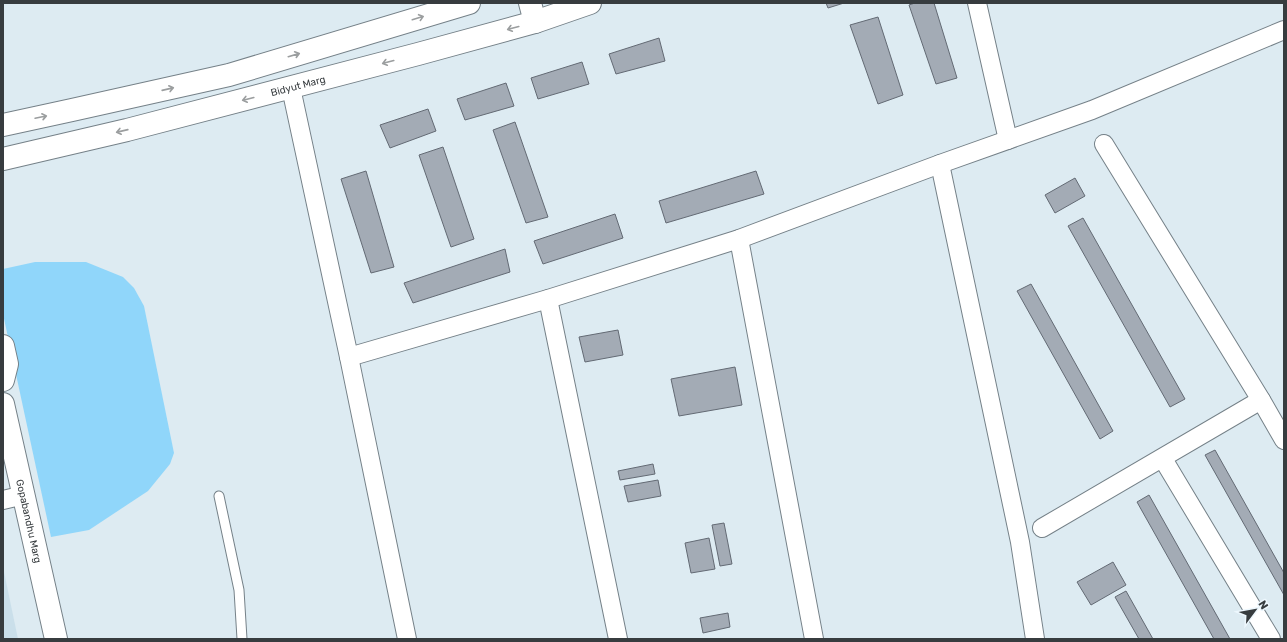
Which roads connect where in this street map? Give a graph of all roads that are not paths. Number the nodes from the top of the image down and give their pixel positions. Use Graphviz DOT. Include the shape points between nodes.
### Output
graph roads {
  1 [pos="469,3"];
  2 [pos="590,3"];
  3 [pos="977,3"];
  4 [pos="532,12"];
  5 [pos="1284,30"];
  6 [pos="291,88"];
  7 [pos="3,125"];
  8 [pos="1008,140"];
  9 [pos="1104,144"];
  10 [pos="3,159"];
  11 [pos="940,164"];
  12 [pos="739,239"];
  13 [pos="548,299"];
  14 [pos="3,346"];
  15 [pos="349,357"];
  16 [pos="3,380"];
  17 [pos="1261,400"];
  18 [pos="3,404"];
  19 [pos="1284,440"];
  20 [pos="1163,459"];
  21 [pos="24,495"];
  22 [pos="219,496"];
  23 [pos="3,500"];
  24 [pos="1042,528"];
  25 [pos="56,639"];
  26 [pos="242,639"];
  27 [pos="407,639"];
  28 [pos="618,639"];
  29 [pos="814,639"];
  30 [pos="1035,639"];
  31 [pos="1271,639"];
  7 -- 1 [label="main road, one-way" via="229,74"];
  2 -- 4 [label="main road, Bidyut Marg"];
  3 -- 8 [label="street"];
  4 -- 6 [label="main road, Bidyut Marg, one-way"];
  5 -- 8 [label="street" via="1092,110"];
  6 -- 10 [label="main road, Bidyut Marg, one-way"];
  6 -- 15 [label="street"];
  8 -- 11 [label="street"];
  9 -- 17 [label="street"];
  11 -- 12 [label="street"];
  11 -- 30 [label="street" via="1020,542"];
  12 -- 13 [label="street"];
  12 -- 29 [label="street"];
  13 -- 15 [label="street"];
  13 -- 28 [label="street"];
  14 -- 16 [label="main road" via="6,364"];
  15 -- 27 [label="street"];
  17 -- 19 [label="street"];
  17 -- 20 [label="street"];
  18 -- 21 [label="main road, Gopabandhu Marg"];
  20 -- 24 [label="street"];
  20 -- 31 [label="street"];
  21 -- 23 [label="street"];
  21 -- 25 [label="main road, Gopabandhu Marg"];
  22 -- 26 [label="lane" via="239,590"];
}
